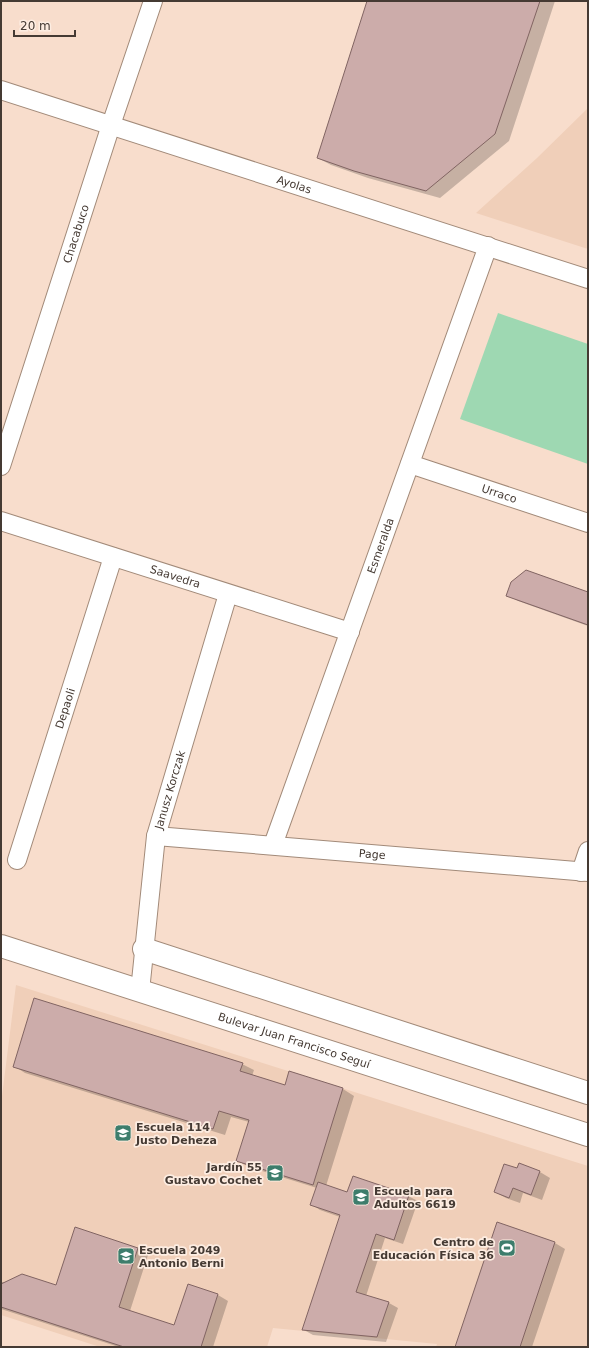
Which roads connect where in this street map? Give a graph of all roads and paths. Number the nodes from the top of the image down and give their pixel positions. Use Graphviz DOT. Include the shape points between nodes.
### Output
graph roads {
  1 [pos="153,1"];
  2 [pos="1,90"];
  3 [pos="111,125"];
  4 [pos="488,246"];
  5 [pos="588,279"];
  6 [pos="8,426"];
  7 [pos="410,464"];
  8 [pos="1,466"];
  9 [pos="1,521"];
  10 [pos="588,523"];
  11 [pos="112,557"];
  12 [pos="228,594"];
  13 [pos="350,632"];
  14 [pos="156,836"];
  15 [pos="273,845"];
  16 [pos="588,851"];
  17 [pos="17,860"];
  18 [pos="584,872"];
  19 [pos="1,946"];
  20 [pos="144,950"];
  21 [pos="140,991"];
  22 [pos="588,1093"];
  23 [pos="588,1135"];
  1 -- 3 [label="street, Chacabuco"];
  2 -- 3 [label="street, Ayolas"];
  3 -- 4 [label="street, Ayolas"];
  3 -- 6 [label="street, Chacabuco"];
  4 -- 5 [label="street, Ayolas"];
  4 -- 7 [label="street, Esmeralda"];
  6 -- 8 [label="street, Chacabuco"];
  7 -- 10 [label="street, Urraco"];
  7 -- 13 [label="street, Esmeralda"];
  9 -- 11 [label="street, Saavedra"];
  11 -- 12 [label="street, Saavedra"];
  11 -- 17 [label="street, Depaoli"];
  12 -- 13 [label="street, Saavedra"];
  12 -- 14 [label="street, Janusz Korczak"];
  13 -- 15 [label="street, Esmeralda"];
  14 -- 15 [label="street, Page"];
  14 -- 20 [label="street, Janusz Korczak"];
  15 -- 18 [label="street, Page"];
  16 -- 18 [label="street"];
  19 -- 21 [label="main road, Bulevar Juan Francisco Seguí"];
  20 -- 21 [label="street, Janusz Korczak"];
  20 -- 22 [label="main road"];
  21 -- 23 [label="main road, Bulevar Juan Francisco Seguí"];
}
